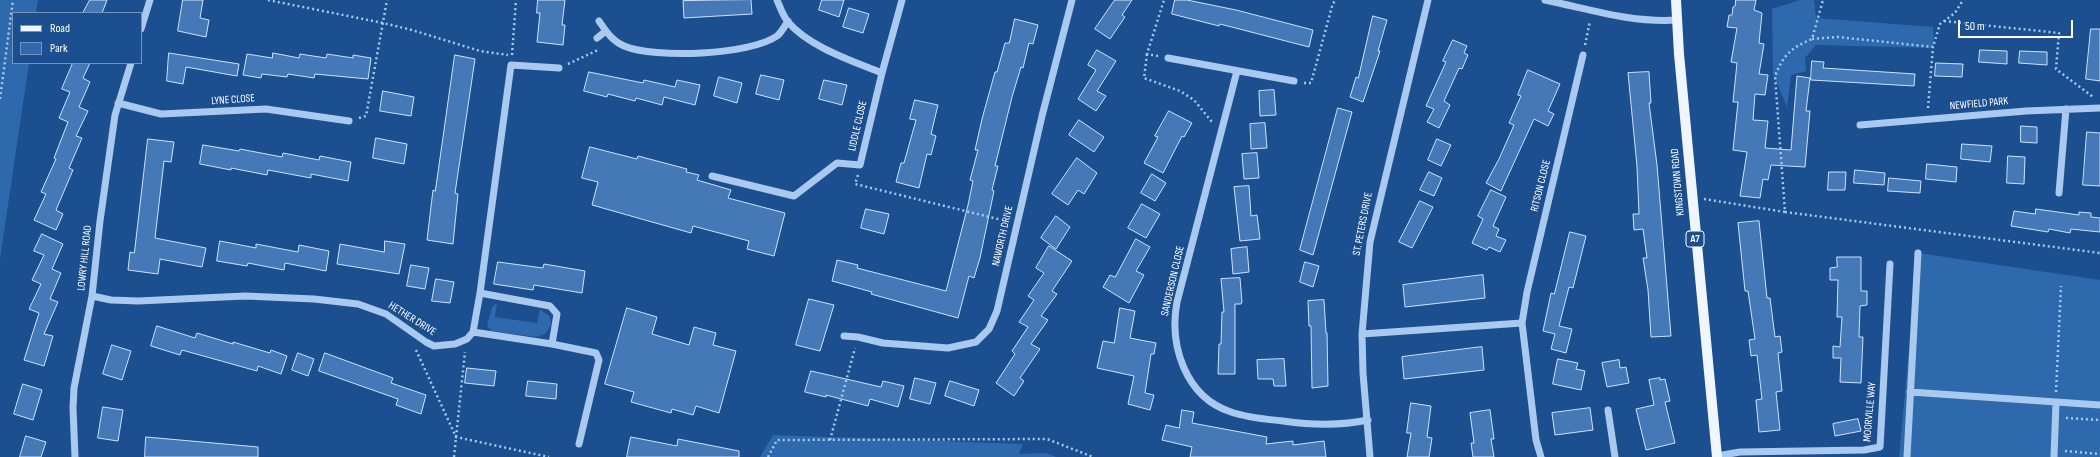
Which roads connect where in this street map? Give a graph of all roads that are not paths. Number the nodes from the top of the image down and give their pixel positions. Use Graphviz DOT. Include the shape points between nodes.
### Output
graph roads {
  1 [pos="150,0"];
  2 [pos="777,0"];
  3 [pos="902,0"];
  4 [pos="1072,0"];
  5 [pos="1428,0"];
  6 [pos="1545,0"];
  7 [pos="1676,0"];
  8 [pos="1553,1"];
  9 [pos="599,20"];
  10 [pos="1677,20"];
  11 [pos="788,21"];
  12 [pos="142,26"];
  13 [pos="606,31"];
  14 [pos="597,38"];
  15 [pos="1583,55"];
  16 [pos="1168,58"];
  17 [pos="130,64"];
  18 [pos="559,68"];
  19 [pos="1237,71"];
  20 [pos="882,73"];
  21 [pos="1294,81"];
  22 [pos="118,103"];
  23 [pos="2100,108"];
  24 [pos="2066,109"];
  25 [pos="349,121"];
  26 [pos="1860,125"];
  27 [pos="712,176"];
  28 [pos="2059,193"];
  29 [pos="1918,253"];
  30 [pos="1890,264"];
  31 [pos="480,293"];
  32 [pos="92,296"];
  33 [pos="1522,323"];
  34 [pos="473,332"];
  35 [pos="1362,334"];
  36 [pos="844,336"];
  37 [pos="552,344"];
  38 [pos="1910,392"];
  39 [pos="2056,402"];
  40 [pos="2100,405"];
  41 [pos="1608,410"];
  42 [pos="1368,420"];
  43 [pos="579,444"];
  44 [pos="2054,454"];
  45 [pos="1717,456"];
  46 [pos="75,457"];
  47 [pos="1370,457"];
  48 [pos="1540,457"];
  49 [pos="1615,457"];
  50 [pos="1907,457"];
  1 -- 12 [label="street"];
  2 -- 11 [label="street"];
  3 -- 20 [label="street, LIDDLE CLOSE"];
  4 -- 36 [label="street, NAWORTH DRIVE" via="996,310 989,329 976,342 948,348 883,343"];
  5 -- 35 [label="street, ST. PETERS DRIVE" via="1370,242"];
  6 -- 8 [label="street"];
  7 -- 10 [label="main road, KINGSTOWN ROAD / A7"];
  8 -- 10 [label="street" via="1592,12 1650,21"];
  9 -- 13 [label="street"];
  10 -- 45 [label="main road, KINGSTOWN ROAD / A7"];
  11 -- 13 [label="street" via="778,36 761,43 692,54 666,54 625,46 612,40"];
  11 -- 20 [label="street" via="801,33 827,49"];
  13 -- 14 [label="street"];
  15 -- 33 [label="street, RITSON CLOSE" via="1527,292"];
  16 -- 19 [label="street"];
  17 -- 22 [label="street, LOWRY HILL ROAD"];
  18 -- 31 [label="street" via="511,65"];
  19 -- 21 [label="street"];
  19 -- 42 [label="street, SANDERSON CLOSE" via="1174,318 1175,341 1184,368 1199,390 1215,404 1230,412 1253,418 1309,425"];
  20 -- 27 [label="street, LIDDLE CLOSE" via="860,165 837,163 794,196"];
  22 -- 25 [label="street, LYNE CLOSE" via="161,114 266,109"];
  22 -- 32 [label="street, LOWRY HILL ROAD" via="100,221"];
  23 -- 24 [label="street, NEWFIELD PARK"];
  24 -- 26 [label="street, NEWFIELD PARK"];
  24 -- 28 [label="street"];
  29 -- 38 [label="street"];
  30 -- 45 [label="street, MOORVILLE WAY" via="1880,447 1864,450 1740,452"];
  31 -- 34 [label="street"];
  31 -- 37 [label="street" via="519,303 550,306 557,314"];
  32 -- 34 [label="street, HETHER DRIVE" via="138,301 245,296 314,299 358,304 386,314 434,346 455,344 467,339"];
  32 -- 46 [label="street, LOWRY HILL ROAD" via="74,388"];
  33 -- 35 [label="street"];
  33 -- 48 [label="street, RITSON CLOSE"];
  34 -- 37 [label="street"];
  35 -- 42 [label="street, ST. PETERS DRIVE"];
  37 -- 43 [label="street" via="596,353 599,360"];
  38 -- 39 [label="street"];
  38 -- 50 [label="street"];
  39 -- 40 [label="street"];
  39 -- 44 [label="street"];
  41 -- 49 [label="street"];
  42 -- 47 [label="street, ST. PETERS DRIVE"];
}
